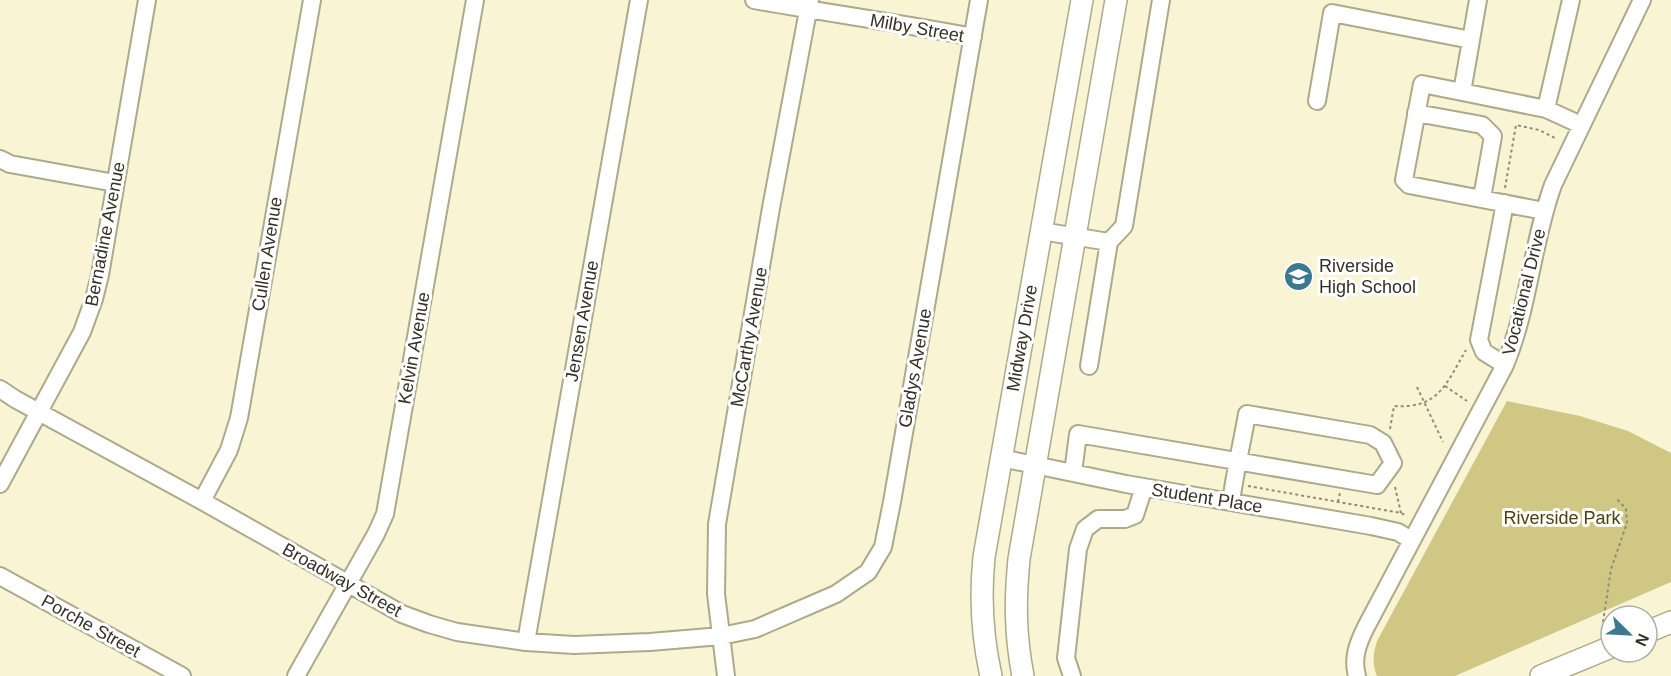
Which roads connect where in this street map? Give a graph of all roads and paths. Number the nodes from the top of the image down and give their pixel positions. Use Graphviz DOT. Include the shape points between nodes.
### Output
graph roads {
  1 [pos="147,0"];
  2 [pos="312,0"];
  3 [pos="476,0"];
  4 [pos="639,0"];
  5 [pos="754,0"];
  6 [pos="979,0"];
  7 [pos="1082,0"];
  8 [pos="1116,0"];
  9 [pos="1161,0"];
  10 [pos="1478,0"];
  11 [pos="1571,0"];
  12 [pos="1642,0"];
  13 [pos="809,5"];
  14 [pos="973,37"];
  15 [pos="1471,40"];
  16 [pos="1462,92"];
  17 [pos="1317,101"];
  18 [pos="1546,109"];
  19 [pos="1416,113"];
  20 [pos="1581,125"];
  21 [pos="1555,138"];
  22 [pos="0,159"];
  23 [pos="115,183"];
  24 [pos="1494,200"];
  25 [pos="1544,211"];
  26 [pos="1041,231"];
  27 [pos="1075,237"];
  28 [pos="1109,242"];
  29 [pos="1468,346"];
  30 [pos="1506,365"];
  31 [pos="1089,366"];
  32 [pos="1445,386"];
  33 [pos="1417,387"];
  34 [pos="0,389"];
  35 [pos="1467,401"];
  36 [pos="1425,404"];
  37 [pos="38,411"];
  38 [pos="1389,433"];
  39 [pos="1443,442"];
  40 [pos="1001,458"];
  41 [pos="1238,461"];
  42 [pos="1036,465"];
  43 [pos="1073,473"];
  44 [pos="1394,480"];
  45 [pos="0,484"];
  46 [pos="1233,484"];
  47 [pos="1144,487"];
  48 [pos="1348,492"];
  49 [pos="1616,498"];
  50 [pos="202,501"];
  51 [pos="1231,502"];
  52 [pos="1338,502"];
  53 [pos="1401,513"];
  54 [pos="1407,516"];
  55 [pos="1411,540"];
  56 [pos="0,576"];
  57 [pos="347,583"];
  58 [pos="1605,604"];
  59 [pos="721,636"];
  60 [pos="526,642"];
  61 [pos="1599,652"];
  62 [pos="182,676"];
  63 [pos="296,676"];
  64 [pos="726,676"];
  65 [pos="992,676"];
  66 [pos="1023,676"];
  67 [pos="1072,676"];
  68 [pos="1357,676"];
  69 [pos="1541,676"];
  1 -- 23 [label="street, Bernadine Avenue"];
  2 -- 50 [label="street, Cullen Avenue" via="239,418 229,450"];
  3 -- 57 [label="street, Kelvin Avenue" via="388,502 376,534"];
  4 -- 60 [label="street, Jensen Avenue"];
  5 -- 13 [label="street, Milby Street"];
  6 -- 14 [label="street, Gladys Avenue"];
  7 -- 26 [label="main road, Midway Drive"];
  8 -- 27 [label="main road, Midway Drive"];
  9 -- 28 [label="street" via="1124,226"];
  10 -- 15 [label="street"];
  11 -- 18 [label="street"];
  12 -- 20 [label="street, Vocational Drive"];
  13 -- 14 [label="street, Milby Street"];
  13 -- 59 [label="street, McCarthy Avenue" via="717,524 716,594"];
  14 -- 59 [label="street, Gladys Avenue" via="883,548 868,572 836,594 755,629"];
  15 -- 16 [label="street"];
  15 -- 17 [label="street" via="1332,13"];
  16 -- 18 [label="street"];
  16 -- 19 [label="street" via="1422,84"];
  18 -- 20 [label="street"];
  19 -- 24 [label="street" via="1482,125 1489,131 1493,136"];
  19 -- 24 [label="street" via="1404,180 1409,185"];
  20 -- 25 [label="street, Vocational Drive"];
  21 -- 24 [label="path" via="1516,125 1504,190 1497,189"];
  22 -- 23 [label="street"];
  23 -- 37 [label="street, Bernadine Avenue" via="100,274 89,314"];
  24 -- 25 [label="street"];
  24 -- 30 [label="street" via="1479,340 1484,352"];
  25 -- 30 [label="street, Vocational Drive" via="1518,330"];
  26 -- 27 [label="street"];
  26 -- 40 [label="main road, Midway Drive"];
  27 -- 28 [label="street"];
  27 -- 42 [label="main road, Midway Drive"];
  28 -- 31 [label="street"];
  29 -- 32 [label="path"];
  30 -- 55 [label="street, Vocational Drive"];
  32 -- 35 [label="path"];
  32 -- 36 [label="path"];
  33 -- 36 [label="path"];
  34 -- 37 [label="street, Broadway Street"];
  36 -- 38 [label="path" via="1394,406"];
  36 -- 39 [label="path"];
  37 -- 45 [label="street, Bernadine Avenue"];
  37 -- 50 [label="street, Broadway Street"];
  40 -- 42 [label="street, Student Place"];
  40 -- 65 [label="main road, Midway Drive" via="982,580 981,615"];
  41 -- 41 [label="street" via="1377,485 1393,463 1383,443 1370,435 1247,414"];
  41 -- 43 [label="street" via="1078,434"];
  41 -- 46 [label="street"];
  42 -- 43 [label="street, Student Place"];
  42 -- 66 [label="main road, Midway Drive" via="1015,603"];
  43 -- 47 [label="street, Student Place"];
  44 -- 53 [label="path"];
  46 -- 51 [label="street"];
  46 -- 52 [label="path"];
  47 -- 51 [label="street, Student Place"];
  47 -- 67 [label="street" via="1135,515 1098,519 1085,529 1078,549 1066,658"];
  48 -- 52 [label="path" via="1340,489"];
  49 -- 58 [label="path" via="1626,509 1627,523 1611,568"];
  50 -- 57 [label="street, Broadway Street"];
  51 -- 55 [label="street, Student Place" via="1371,526 1398,532"];
  52 -- 53 [label="path"];
  53 -- 54 [label="path"];
  55 -- 68 [label="street, Vocational Drive" via="1358,643"];
  56 -- 62 [label="street, Porche Street"];
  57 -- 60 [label="street, Broadway Street" via="402,614 429,624"];
  57 -- 63 [label="street, Kelvin Avenue"];
  59 -- 60 [label="street, Broadway Street" via="574,645"];
  59 -- 64 [label="street, McCarthy Avenue"];
  61 -- 69 [label="main road"];
}
